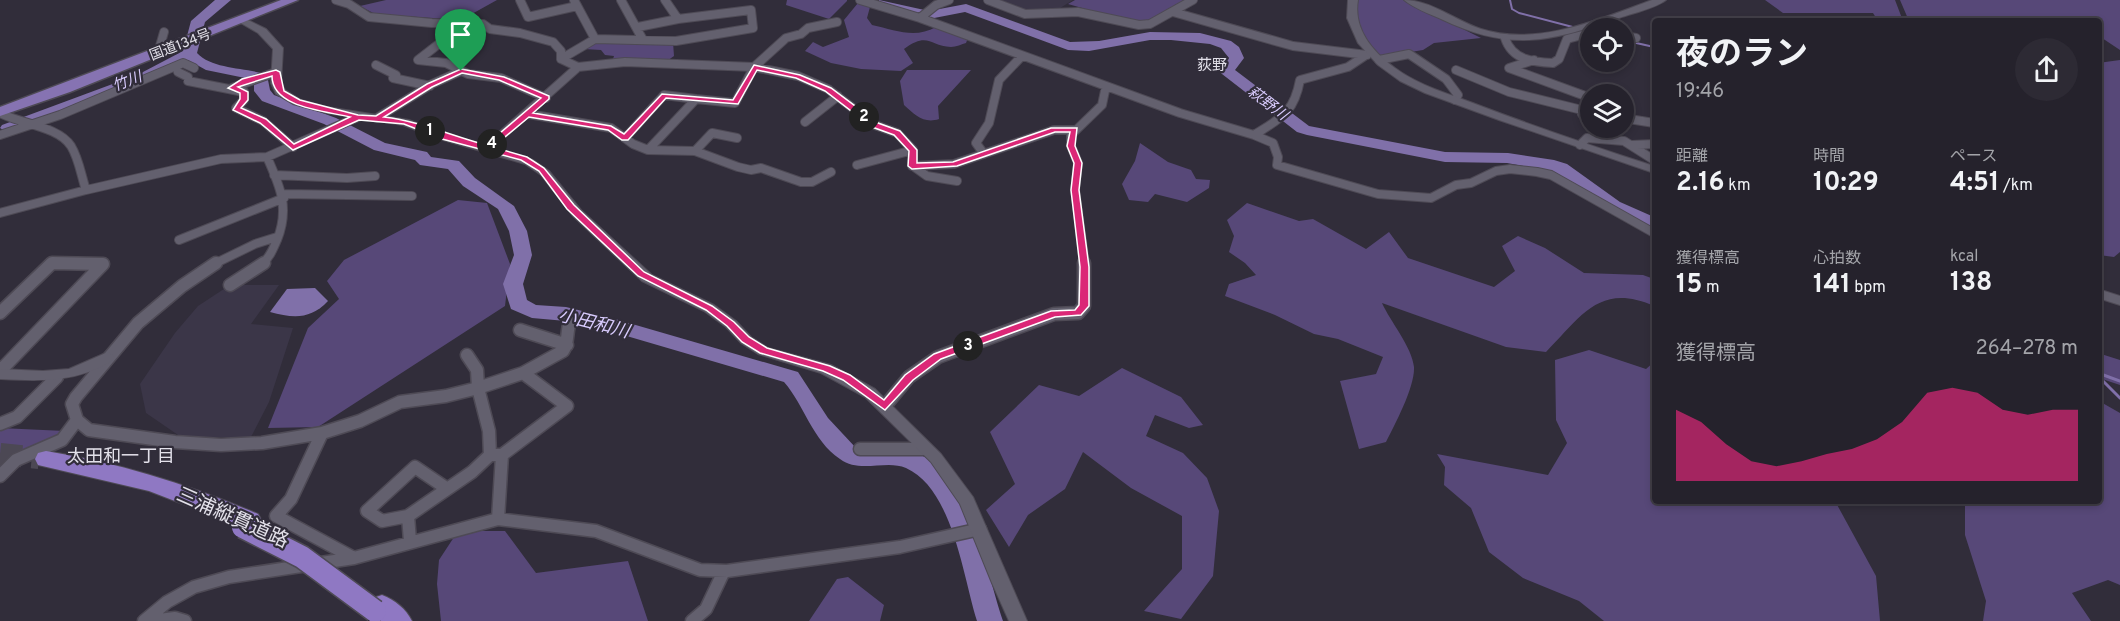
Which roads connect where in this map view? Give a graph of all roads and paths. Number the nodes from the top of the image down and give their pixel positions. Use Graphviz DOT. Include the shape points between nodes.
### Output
graph roads {
  1 [pos="292,0"];
  2 [pos="520,0"];
  3 [pos="621,0"];
  4 [pos="665,0"];
  5 [pos="751,0"];
  6 [pos="860,0"];
  7 [pos="949,0"];
  8 [pos="988,0"];
  9 [pos="1193,0"];
  10 [pos="1353,0"];
  11 [pos="1409,0"];
  12 [pos="1661,0"];
  13 [pos="342,1"];
  14 [pos="576,3"];
  15 [pos="751,10"];
  16 [pos="1173,12"];
  17 [pos="920,18"];
  18 [pos="678,19"];
  19 [pos="242,20"];
  20 [pos="837,22"];
  21 [pos="638,27"];
  22 [pos="164,32"];
  23 [pos="1580,36"];
  24 [pos="786,38"];
  25 [pos="1505,38"];
  26 [pos="594,39"];
  27 [pos="643,40"];
  28 [pos="771,40"];
  29 [pos="440,43"];
  30 [pos="158,53"];
  31 [pos="1021,57"];
  32 [pos="1372,57"];
  33 [pos="561,59"];
  34 [pos="1534,60"];
  35 [pos="376,65"];
  36 [pos="578,67"];
  37 [pos="754,67"];
  38 [pos="194,68"];
  39 [pos="1456,70"];
  40 [pos="461,71"];
  41 [pos="178,72"];
  42 [pos="276,72"];
  43 [pos="430,86"];
  44 [pos="1106,86"];
  45 [pos="232,88"];
  46 [pos="1580,94"];
  47 [pos="838,96"];
  48 [pos="546,98"];
  49 [pos="696,99"];
  50 [pos="1455,100"];
  51 [pos="1580,110"];
  52 [pos="0,112"];
  53 [pos="528,114"];
  54 [pos="358,117"];
  55 [pos="377,118"];
  56 [pos="1634,120"];
  57 [pos="805,122"];
  58 [pos="1652,123"];
  59 [pos="28,126"];
  60 [pos="1074,130"];
  61 [pos="0,135"];
  62 [pos="1254,135"];
  63 [pos="625,138"];
  64 [pos="737,138"];
  65 [pos="1604,140"];
  66 [pos="1652,144"];
  67 [pos="1580,145"];
  68 [pos="1632,145"];
  69 [pos="293,147"];
  70 [pos="488,148"];
  71 [pos="648,150"];
  72 [pos="913,150"];
  73 [pos="695,152"];
  74 [pos="984,154"];
  75 [pos="267,157"];
  76 [pos="1652,159"];
  77 [pos="857,165"];
  78 [pos="912,166"];
  79 [pos="1652,169"];
  80 [pos="831,172"];
  81 [pos="274,175"];
  82 [pos="375,176"];
  83 [pos="957,181"];
  84 [pos="86,190"];
  85 [pos="284,196"];
  86 [pos="412,196"];
  87 [pos="0,213"];
  88 [pos="1652,232"];
  89 [pos="277,237"];
  90 [pos="179,240"];
  91 [pos="230,285"];
  92 [pos="2102,294"];
  93 [pos="2120,301"];
  94 [pos="0,313"];
  95 [pos="570,322"];
  96 [pos="520,330"];
  97 [pos="567,345"];
  98 [pos="467,355"];
  99 [pos="108,357"];
  100 [pos="0,373"];
  101 [pos="523,373"];
  102 [pos="57,377"];
  103 [pos="478,388"];
  104 [pos="885,406"];
  105 [pos="77,420"];
  106 [pos="0,424"];
  107 [pos="322,433"];
  108 [pos="860,449"];
  109 [pos="926,449"];
  110 [pos="496,455"];
  111 [pos="43,462"];
  112 [pos="0,476"];
  113 [pos="446,489"];
  114 [pos="408,516"];
  115 [pos="498,519"];
  116 [pos="980,529"];
  117 [pos="410,541"];
  118 [pos="354,558"];
  119 [pos="724,571"];
  120 [pos="386,615"];
  121 [pos="144,621"];
  122 [pos="151,621"];
  123 [pos="185,621"];
  124 [pos="692,621"];
  125 [pos="1018,621"];
  1 -- 19 [label="highway, 国道134号"];
  2 -- 14 [label="street" via="528,17"];
  3 -- 21 [label="street"];
  4 -- 18 [label="street"];
  5 -- 15 [label="street"];
  6 -- 17 [label="street"];
  7 -- 17 [label="street"];
  8 -- 16 [label="street" via="1025,14 1078,12 1139,25"];
  9 -- 16 [label="street"];
  10 -- 32 [label="street" via="1355,28"];
  11 -- 25 [label="street" via="1470,29"];
  12 -- 25 [label="street" via="1580,26 1527,38"];
  13 -- 33 [label="street" via="369,17 471,22 520,33 553,42 561,51"];
  14 -- 26 [label="street"];
  15 -- 18 [label="street"];
  15 -- 27 [label="street" via="753,28 676,41"];
  16 -- 32 [label="street" via="1276,42"];
  17 -- 31 [label="street"];
  18 -- 21 [label="street"];
  19 -- 30 [label="highway, 国道134号"];
  19 -- 42 [label="street" via="274,42 278,54"];
  20 -- 24 [label="street"];
  21 -- 27 [label="street"];
  22 -- 30 [label="street"];
  23 -- 34 [label="street" via="1567,39 1554,63"];
  24 -- 28 [label="street"];
  24 -- 37 [label="street"];
  25 -- 34 [label="street" via="1514,55"];
  26 -- 27 [label="street"];
  26 -- 33 [label="street"];
  29 -- 40 [label="street" via="418,60 446,63"];
  30 -- 52 [label="highway, 国道134号"];
  31 -- 44 [label="street"];
  31 -- 74 [label="street" via="1005,68 996,83 990,122 976,143"];
  32 -- 50 [label="street" via="1414,83"];
  32 -- 50 [label="street" via="1409,54 1446,79 1458,95"];
  32 -- 62 [label="street" via="1300,80 1296,101 1280,119"];
  33 -- 36 [label="street"];
  34 -- 46 [label="street" via="1509,68"];
  35 -- 43 [label="street" via="410,85 419,82"];
  36 -- 37 [label="street" via="626,62"];
  36 -- 48 [label="street"];
  37 -- 47 [label="street" via="798,76"];
  37 -- 49 [label="street" via="735,103"];
  38 -- 59 [label="street" via="183,63"];
  39 -- 51 [label="street" via="1509,92"];
  40 -- 43 [label="street"];
  40 -- 48 [label="street" via="501,78"];
  41 -- 45 [label="street" via="188,81"];
  42 -- 45 [label="street"];
  42 -- 54 [label="street" via="280,92 297,102"];
  43 -- 55 [label="street"];
  44 -- 60 [label="street" via="1102,105"];
  44 -- 62 [label="street"];
  45 -- 69 [label="street" via="244,92 244,100 236,108 263,121"];
  47 -- 57 [label="street"];
  47 -- 72 [label="street" via="875,125 897,133"];
  48 -- 53 [label="street"];
  49 -- 63 [label="street" via="664,95"];
  49 -- 71 [label="street"];
  50 -- 67 [label="street"];
  52 -- 59 [label="street"];
  53 -- 63 [label="street" via="611,128"];
  53 -- 70 [label="street"];
  54 -- 55 [label="street"];
  54 -- 69 [label="street"];
  55 -- 70 [label="street" via="405,122"];
  56 -- 58 [label="street"];
  59 -- 61 [label="street"];
  59 -- 84 [label="street" via="59,134 69,142"];
  60 -- 74 [label="street" via="1054,130"];
  60 -- 104 [label="street" via="1071,146 1078,163 1075,190 1085,267 1084,306 1078,313 1054,314 938,357 909,377"];
  62 -- 88 [label="street" via="1273,143 1277,165 1378,194 1431,198 1456,185 1510,169 1551,175"];
  63 -- 71 [label="street"];
  64 -- 73 [label="street" via="712,133"];
  65 -- 67 [label="street" via="1587,138"];
  65 -- 68 [label="street"];
  66 -- 68 [label="street"];
  67 -- 79 [label="street"];
  68 -- 76 [label="street"];
  69 -- 75 [label="street"];
  70 -- 104 [label="street" via="542,169 577,213 647,278 709,308 763,351 846,378"];
  71 -- 73 [label="street"];
  72 -- 77 [label="street"];
  72 -- 78 [label="street"];
  73 -- 80 [label="street" via="801,182 812,182"];
  74 -- 78 [label="street" via="954,164"];
  75 -- 81 [label="street"];
  75 -- 84 [label="street" via="233,157"];
  78 -- 83 [label="street" via="927,176"];
  81 -- 82 [label="street"];
  81 -- 85 [label="street"];
  84 -- 87 [label="street"];
  85 -- 86 [label="street"];
  85 -- 89 [label="street" via="287,211"];
  85 -- 90 [label="street"];
  89 -- 91 [label="street" via="272,254 261,266"];
  89 -- 99 [label="street" via="237,250 177,289 130,329"];
  92 -- 93 [label="street"];
  94 -- 100 [label="street" via="52,263 103,264"];
  95 -- 97 [label="street"];
  96 -- 97 [label="street"];
  97 -- 101 [label="street"];
  98 -- 103 [label="street" via="480,374"];
  99 -- 102 [label="street" via="92,368"];
  99 -- 105 [label="street" via="80,387 72,405"];
  100 -- 102 [label="street"];
  101 -- 103 [label="street"];
  101 -- 110 [label="street" via="567,406"];
  102 -- 106 [label="street" via="17,417"];
  103 -- 107 [label="street" via="400,402 360,422"];
  103 -- 110 [label="street"];
  104 -- 109 [label="street"];
  105 -- 107 [label="street" via="89,430 221,445"];
  105 -- 112 [label="street" via="62,440 16,460"];
  107 -- 118 [label="street" via="291,499 276,516"];
  108 -- 109 [label="street"];
  109 -- 116 [label="street" via="948,472"];
  110 -- 113 [label="street"];
  110 -- 115 [label="street"];
  111 -- 120 [label="highway, 三浦縦貫道路, bridge" via="119,480 246,524"];
  113 -- 114 [label="street"];
  113 -- 114 [label="street" via="415,467 367,511 382,521"];
  114 -- 117 [label="street"];
  115 -- 117 [label="street"];
  115 -- 119 [label="street" via="596,531 700,570"];
  116 -- 119 [label="street" via="900,547"];
  116 -- 125 [label="street"];
  117 -- 118 [label="street"];
  118 -- 121 [label="street" via="229,577 194,587"];
  119 -- 124 [label="street" via="706,609"];
  122 -- 123 [label="street"];
}
